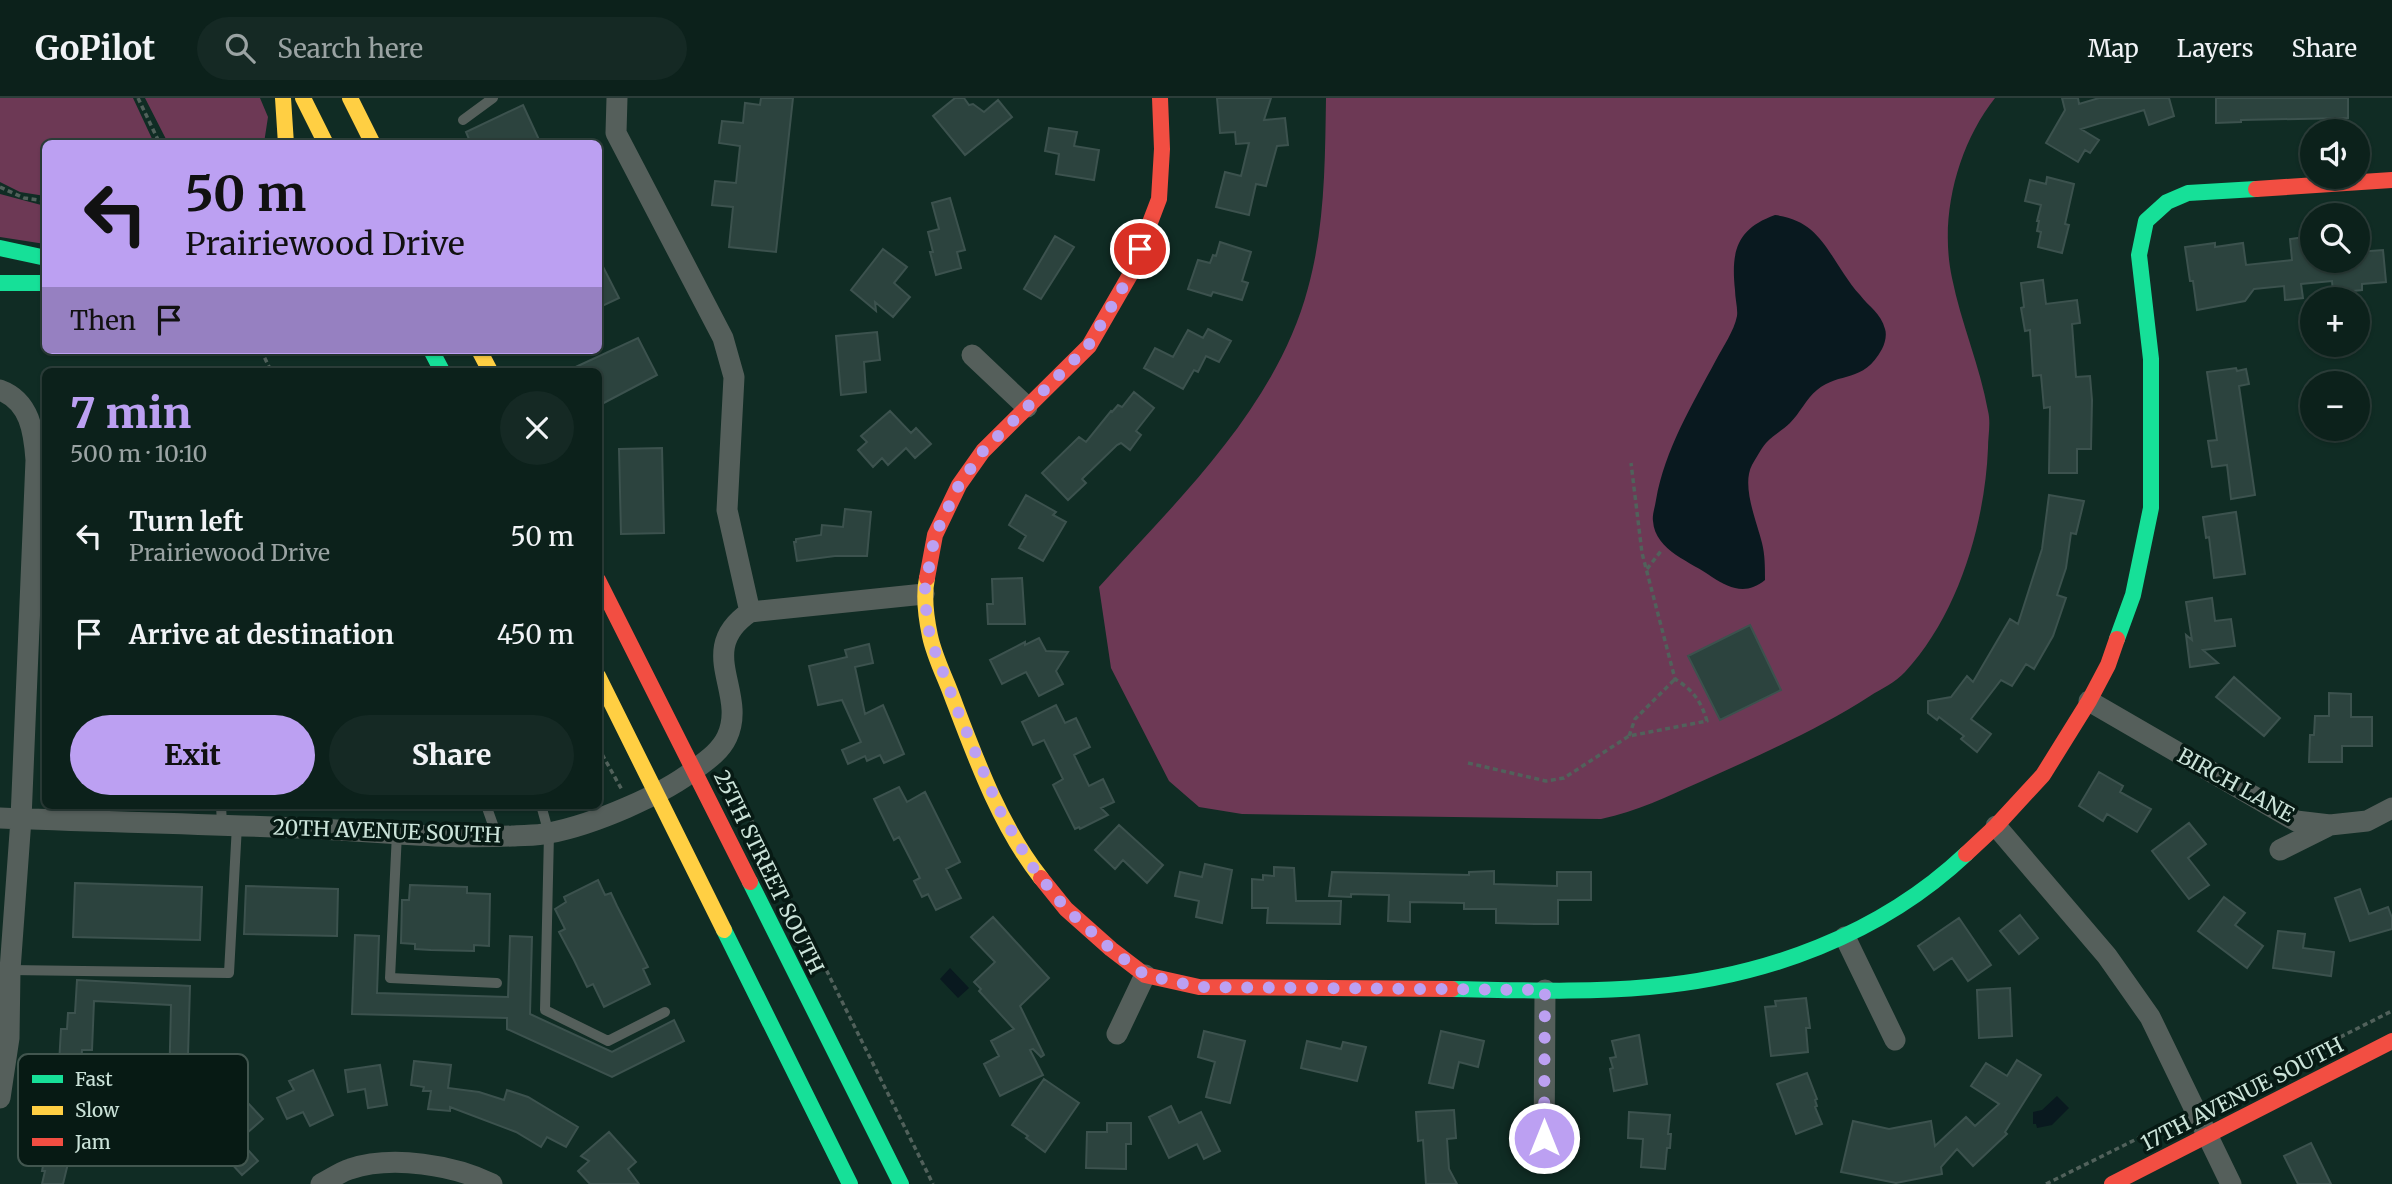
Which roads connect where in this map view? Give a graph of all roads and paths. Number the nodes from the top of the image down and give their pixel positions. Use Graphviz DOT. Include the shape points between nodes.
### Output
graph roads {
  1 [pos="138,98"];
  2 [pos="283,98"];
  3 [pos="303,98"];
  4 [pos="351,98"];
  5 [pos="493,98"];
  6 [pos="617,98"];
  7 [pos="1160,98"];
  8 [pos="463,120"];
  9 [pos="158,140"];
  10 [pos="286,140"];
  11 [pos="324,140"];
  12 [pos="371,140"];
  13 [pos="2392,180"];
  14 [pos="0,187"];
  15 [pos="42,200"];
  16 [pos="0,248"];
  17 [pos="42,257"];
  18 [pos="0,283"];
  19 [pos="42,283"];
  20 [pos="972,355"];
  21 [pos="0,390"];
  22 [pos="1027,407"];
  23 [pos="1630,463"];
  24 [pos="1661,551"];
  25 [pos="1646,569"];
  26 [pos="602,588"];
  27 [pos="924,594"];
  28 [pos="750,612"];
  29 [pos="1675,679"];
  30 [pos="603,698"];
  31 [pos="2089,701"];
  32 [pos="1629,736"];
  33 [pos="1468,764"];
  34 [pos="695,770"];
  35 [pos="657,793"];
  36 [pos="743,803"];
  37 [pos="2392,808"];
  38 [pos="487,809"];
  39 [pos="542,809"];
  40 [pos="10,818"];
  41 [pos="227,818"];
  42 [pos="2330,825"];
  43 [pos="1996,826"];
  44 [pos="397,833"];
  45 [pos="549,834"];
  46 [pos="497,836"];
  47 [pos="2280,850"];
  48 [pos="1845,937"];
  49 [pos="10,970"];
  50 [pos="1145,975"];
  51 [pos="497,984"];
  52 [pos="1545,990"];
  53 [pos="2392,1011"];
  54 [pos="666,1012"];
  55 [pos="1116,1034"];
  56 [pos="1895,1040"];
  57 [pos="2392,1041"];
  58 [pos="0,1098"];
  59 [pos="2196,1109"];
  60 [pos="2208,1135"];
  61 [pos="1544,1162"];
  62 [pos="321,1184"];
  63 [pos="492,1184"];
  64 [pos="850,1184"];
  65 [pos="901,1184"];
  66 [pos="933,1184"];
  67 [pos="2046,1184"];
  68 [pos="2112,1184"];
  69 [pos="2231,1184"];
  1 -- 9 [label="path"];
  2 -- 10 [label="main road"];
  3 -- 11 [label="main road"];
  4 -- 12 [label="main road"];
  5 -- 8 [label="lane"];
  6 -- 28 [label="street" via="616,133 723,338 734,377 727,510"];
  7 -- 22 [label="main road" via="1159,199 1130,275 1088,346"];
  13 -- 31 [label="main road" via="2188,193 2167,202 2146,221 2139,256 2151,359 2151,508 2133,596 2108,665"];
  14 -- 15 [label="path"];
  16 -- 17 [label="main road"];
  18 -- 19 [label="main road"];
  20 -- 22 [label="street"];
  21 -- 40 [label="street" via="19,400 34,436 36,460"];
  22 -- 27 [label="main road" via="983,451 959,485 935,535"];
  23 -- 25 [label="path"];
  24 -- 25 [label="path"];
  25 -- 29 [label="path"];
  26 -- 34 [label="main road, 25TH STREET SOUTH"];
  27 -- 28 [label="street"];
  27 -- 50 [label="main road" via="930,638 957,709 1000,811 1031,865 1066,909"];
  28 -- 34 [label="street, 20TH AVENUE SOUTH" via="735,622 723,642 731,713 728,736"];
  29 -- 32 [label="path" via="1635,719"];
  29 -- 32 [label="path" via="1702,703 1707,721"];
  30 -- 35 [label="main road"];
  31 -- 42 [label="street, BIRCH LANE" via="2296,821"];
  31 -- 43 [label="main road" via="2043,775"];
  32 -- 33 [label="path" via="1564,778 1546,781"];
  34 -- 35 [label="street, 20TH AVENUE SOUTH"];
  34 -- 65 [label="main road, 25TH STREET SOUTH"];
  35 -- 45 [label="street, 20TH AVENUE SOUTH"];
  35 -- 64 [label="main road"];
  36 -- 66 [label="path"];
  37 -- 42 [label="street, BIRCH LANE" via="2367,821"];
  38 -- 46 [label="lane"];
  39 -- 45 [label="lane"];
  40 -- 41 [label="street, 20TH AVENUE SOUTH"];
  40 -- 49 [label="street"];
  41 -- 44 [label="street, 20TH AVENUE SOUTH"];
  41 -- 49 [label="lane" via="229,973"];
  42 -- 47 [label="street"];
  43 -- 48 [label="main road" via="1942,877"];
  43 -- 59 [label="street" via="2108,956 2150,1017"];
  44 -- 46 [label="street, 20TH AVENUE SOUTH"];
  44 -- 51 [label="lane" via="390,978"];
  45 -- 46 [label="street, 20TH AVENUE SOUTH"];
  45 -- 54 [label="lane" via="545,1010 608,1041"];
  48 -- 52 [label="main road" via="1752,971 1649,987"];
  48 -- 56 [label="street"];
  49 -- 58 [label="street" via="9,1038"];
  50 -- 52 [label="main road" via="1199,987"];
  50 -- 55 [label="street"];
  52 -- 61 [label="street"];
  53 -- 59 [label="path"];
  57 -- 60 [label="main road, 17TH AVENUE SOUTH"];
  59 -- 60 [label="street"];
  59 -- 67 [label="path"];
  60 -- 68 [label="main road, 17TH AVENUE SOUTH"];
  60 -- 69 [label="street"];
  62 -- 63 [label="street" via="350,1169 378,1163 423,1164 474,1175"];
}
